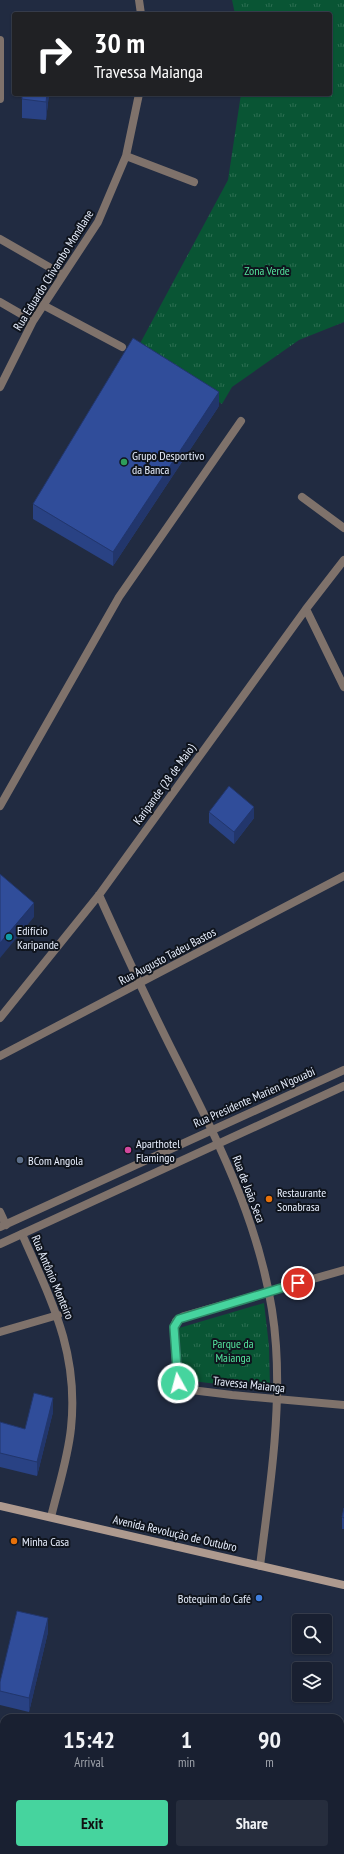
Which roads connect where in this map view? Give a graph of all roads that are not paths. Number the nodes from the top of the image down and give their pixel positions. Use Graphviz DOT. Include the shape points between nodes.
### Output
graph roads {
  1 [pos="139,0"];
  2 [pos="141,12"];
  3 [pos="0,40"];
  4 [pos="139,96"];
  5 [pos="0,99"];
  6 [pos="126,156"];
  7 [pos="194,182"];
  8 [pos="0,239"];
  9 [pos="63,275"];
  10 [pos="0,302"];
  11 [pos="43,305"];
  12 [pos="33,321"];
  13 [pos="122,347"];
  14 [pos="0,387"];
  15 [pos="241,421"];
  16 [pos="302,497"];
  17 [pos="344,528"];
  18 [pos="344,560"];
  19 [pos="306,609"];
  20 [pos="344,688"];
  21 [pos="0,806"];
  22 [pos="344,876"];
  23 [pos="99,895"];
  24 [pos="139,984"];
  25 [pos="0,1018"];
  26 [pos="0,1048"];
  27 [pos="10,1050"];
  28 [pos="0,1056"];
  29 [pos="344,1070"];
  30 [pos="344,1086"];
  31 [pos="212,1130"];
  32 [pos="218,1144"];
  33 [pos="0,1212"];
  34 [pos="3,1226"];
  35 [pos="22,1234"];
  36 [pos="0,1244"];
  37 [pos="344,1270"];
  38 [pos="268,1292"];
  39 [pos="58,1315"];
  40 [pos="0,1332"];
  41 [pos="276,1399"];
  42 [pos="344,1405"];
  43 [pos="0,1506"];
  44 [pos="51,1517"];
  45 [pos="260,1566"];
  46 [pos="344,1585"];
  1 -- 2 [label="street"];
  3 -- 5 [label="street"];
  4 -- 6 [label="street, Rua Eduardo Chivambo Mondlane"];
  6 -- 7 [label="street"];
  6 -- 9 [label="street, Rua Eduardo Chivambo Mondlane" via="98,222"];
  8 -- 9 [label="street"];
  9 -- 11 [label="street, Rua Eduardo Chivambo Mondlane"];
  10 -- 12 [label="street"];
  11 -- 12 [label="street, Rua Eduardo Chivambo Mondlane"];
  11 -- 13 [label="street"];
  12 -- 14 [label="street, Rua Eduardo Chivambo Mondlane"];
  15 -- 21 [label="street" via="119,598"];
  16 -- 17 [label="street"];
  18 -- 19 [label="street, Karipande (28 de Maio)"];
  19 -- 20 [label="street"];
  19 -- 23 [label="street, Karipande (28 de Maio)"];
  22 -- 24 [label="street, Rua Augusto Tadeu Bastos"];
  23 -- 24 [label="street, Rua de João Seca"];
  23 -- 25 [label="street, Karipande (28 de Maio)"];
  24 -- 27 [label="street, Rua Augusto Tadeu Bastos"];
  24 -- 31 [label="street, Rua de João Seca"];
  26 -- 27 [label="street"];
  27 -- 28 [label="street, Rua Augusto Tadeu Bastos"];
  29 -- 31 [label="street, Rua Presidente Marien N'gouabi"];
  30 -- 32 [label="street"];
  31 -- 32 [label="street, Rua de João Seca"];
  31 -- 34 [label="street, Rua Presidente Marien N'gouabi"];
  32 -- 35 [label="street"];
  32 -- 38 [label="street, Rua de João Seca" via="249,1218"];
  33 -- 34 [label="street"];
  35 -- 36 [label="street"];
  35 -- 39 [label="street, Rua Antônio Monteiro"];
  37 -- 38 [label="street, Travessa Maianga"];
  38 -- 41 [label="street, Rua de João Seca" via="276,1346"];
  38 -- 41 [label="street, Travessa Maianga" via="184,1316 176,1321 176,1379 180,1386 188,1390"];
  39 -- 40 [label="street"];
  39 -- 44 [label="street, Rua Antônio Monteiro" via="72,1376 73,1396 71,1429"];
  41 -- 42 [label="street, Travessa Maianga"];
  41 -- 45 [label="street, Rua de João Seca" via="271,1481"];
  43 -- 44 [label="main road, Avenida Revolução de Outubro"];
  44 -- 45 [label="main road, Avenida Revolução de Outubro"];
  45 -- 46 [label="main road, Avenida Revolução de Outubro"];
}
